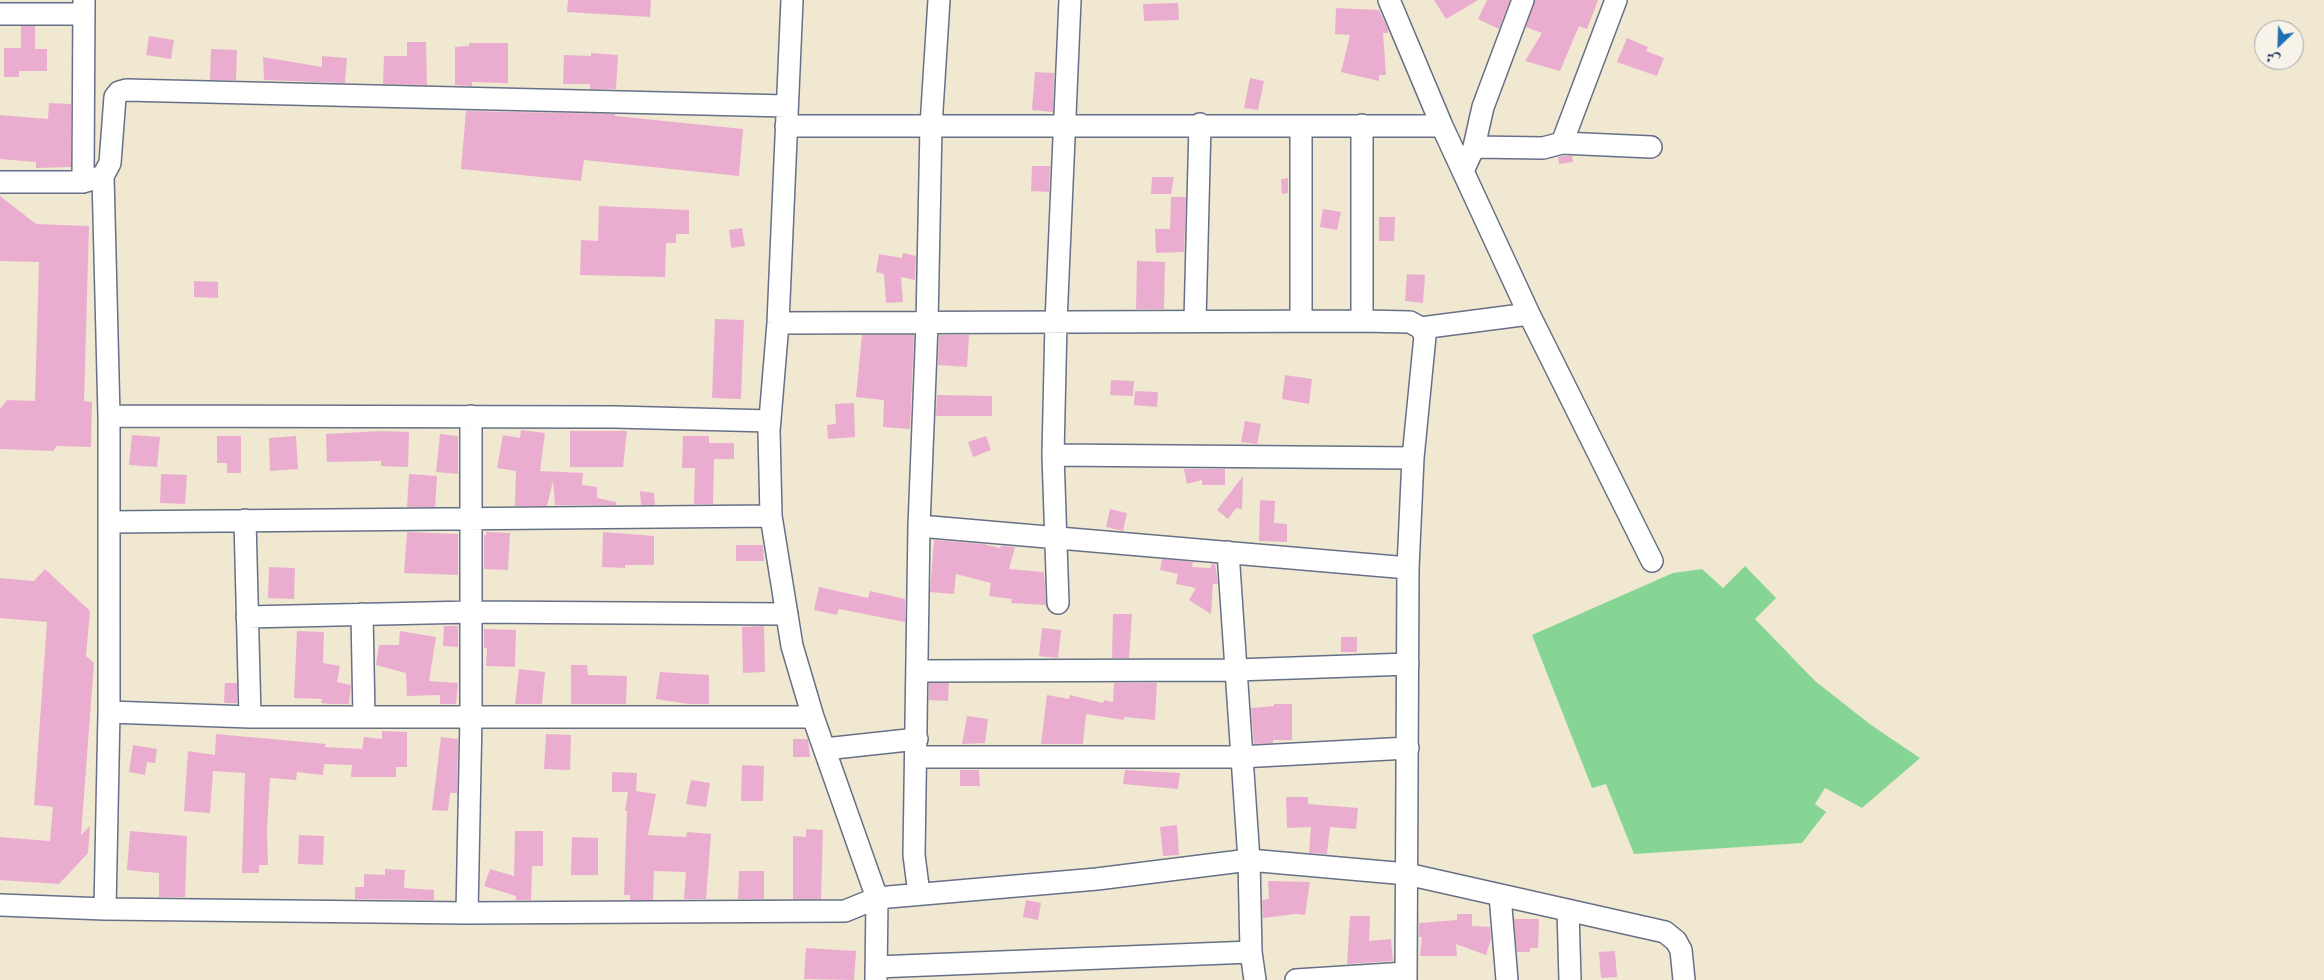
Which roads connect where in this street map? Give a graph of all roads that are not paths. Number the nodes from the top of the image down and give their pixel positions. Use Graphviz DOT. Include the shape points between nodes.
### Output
graph roads {
  1 [pos="792,0"];
  2 [pos="940,0"];
  3 [pos="1070,0"];
  4 [pos="1389,0"];
  5 [pos="1523,0"];
  6 [pos="1616,0"];
  7 [pos="84,7"];
  8 [pos="0,14"];
  9 [pos="786,116"];
  10 [pos="1200,124"];
  11 [pos="1065,125"];
  12 [pos="1362,125"];
  13 [pos="931,126"];
  14 [pos="1300,126"];
  15 [pos="1442,126"];
  16 [pos="1562,143"];
  17 [pos="1474,146"];
  18 [pos="1651,147"];
  19 [pos="1463,171"];
  20 [pos="93,179"];
  21 [pos="0,182"];
  22 [pos="1529,314"];
  23 [pos="1195,321"];
  24 [pos="1301,321"];
  25 [pos="1362,321"];
  26 [pos="1056,322"];
  27 [pos="778,323"];
  28 [pos="927,324"];
  29 [pos="1421,328"];
  30 [pos="109,416"];
  31 [pos="471,416"];
  32 [pos="770,421"];
  33 [pos="1053,454"];
  34 [pos="1413,458"];
  35 [pos="772,516"];
  36 [pos="470,519"];
  37 [pos="245,520"];
  38 [pos="110,522"];
  39 [pos="919,526"];
  40 [pos="1055,538"];
  41 [pos="1228,552"];
  42 [pos="1652,561"];
  43 [pos="1408,568"];
  44 [pos="1058,603"];
  45 [pos="470,612"];
  46 [pos="362,614"];
  47 [pos="787,614"];
  48 [pos="248,617"];
  49 [pos="1408,664"];
  50 [pos="1236,670"];
  51 [pos="918,671"];
  52 [pos="109,712"];
  53 [pos="250,717"];
  54 [pos="364,717"];
  55 [pos="814,717"];
  56 [pos="471,718"];
  57 [pos="916,748"];
  58 [pos="1408,748"];
  59 [pos="825,749"];
  60 [pos="1240,757"];
  61 [pos="1249,860"];
  62 [pos="1407,874"];
  63 [pos="919,894"];
  64 [pos="1500,895"];
  65 [pos="877,898"];
  66 [pos="0,905"];
  67 [pos="105,909"];
  68 [pos="1568,910"];
  69 [pos="467,913"];
  70 [pos="1251,952"];
  71 [pos="876,973"];
  72 [pos="1406,976"];
  73 [pos="1255,980"];
  74 [pos="1296,980"];
  75 [pos="1507,980"];
  76 [pos="1570,980"];
  77 [pos="1684,980"];
  1 -- 9 [label="street"];
  2 -- 13 [label="street"];
  3 -- 11 [label="street"];
  4 -- 15 [label="street"];
  5 -- 17 [label="street" via="1483,107"];
  6 -- 16 [label="street"];
  7 -- 8 [label="street"];
  7 -- 20 [label="street"];
  9 -- 13 [label="street"];
  9 -- 20 [label="street" via="126,90 115,97 110,163"];
  9 -- 27 [label="street"];
  10 -- 11 [label="street"];
  10 -- 14 [label="street"];
  10 -- 23 [label="street"];
  11 -- 13 [label="street"];
  11 -- 26 [label="street"];
  12 -- 14 [label="street"];
  12 -- 15 [label="street"];
  12 -- 25 [label="street"];
  13 -- 28 [label="street"];
  14 -- 24 [label="street"];
  15 -- 19 [label="street"];
  16 -- 17 [label="street" via="1544,148"];
  16 -- 18 [label="street"];
  17 -- 19 [label="street"];
  19 -- 22 [label="street"];
  20 -- 21 [label="street"];
  20 -- 30 [label="street"];
  22 -- 29 [label="street"];
  22 -- 42 [label="street"];
  23 -- 24 [label="street"];
  23 -- 26 [label="street"];
  24 -- 25 [label="street"];
  25 -- 29 [label="street" via="1410,322"];
  26 -- 28 [label="street"];
  26 -- 33 [label="street"];
  27 -- 28 [label="street"];
  27 -- 32 [label="street"];
  28 -- 39 [label="street"];
  29 -- 34 [label="street" via="1426,336"];
  30 -- 31 [label="street"];
  30 -- 38 [label="street"];
  31 -- 32 [label="street"];
  31 -- 36 [label="street"];
  32 -- 35 [label="street"];
  33 -- 34 [label="street"];
  33 -- 40 [label="street"];
  34 -- 43 [label="street"];
  35 -- 36 [label="street"];
  35 -- 47 [label="street"];
  36 -- 37 [label="street"];
  36 -- 45 [label="street"];
  37 -- 38 [label="street"];
  37 -- 48 [label="street"];
  38 -- 52 [label="street"];
  39 -- 40 [label="street"];
  39 -- 51 [label="street"];
  40 -- 41 [label="street"];
  40 -- 44 [label="street"];
  41 -- 43 [label="street"];
  41 -- 50 [label="street"];
  43 -- 49 [label="street"];
  45 -- 46 [label="street"];
  45 -- 47 [label="street"];
  45 -- 56 [label="street"];
  46 -- 48 [label="street"];
  46 -- 54 [label="street"];
  47 -- 55 [label="street" via="792,646"];
  48 -- 53 [label="street"];
  49 -- 50 [label="street"];
  49 -- 58 [label="street"];
  50 -- 51 [label="street"];
  50 -- 60 [label="street"];
  51 -- 57 [label="street"];
  52 -- 53 [label="street"];
  52 -- 67 [label="street"];
  53 -- 54 [label="street"];
  54 -- 56 [label="street"];
  55 -- 56 [label="street"];
  55 -- 59 [label="street"];
  56 -- 69 [label="street"];
  57 -- 59 [label="street"];
  57 -- 60 [label="street"];
  57 -- 63 [label="street" via="914,855"];
  58 -- 60 [label="street"];
  58 -- 62 [label="street"];
  59 -- 65 [label="street"];
  60 -- 61 [label="street"];
  61 -- 62 [label="street"];
  61 -- 63 [label="street" via="1098,879"];
  61 -- 70 [label="street"];
  62 -- 64 [label="street"];
  62 -- 72 [label="street"];
  63 -- 65 [label="street"];
  64 -- 68 [label="street"];
  64 -- 75 [label="street"];
  65 -- 69 [label="street" via="845,911"];
  65 -- 71 [label="street"];
  66 -- 67 [label="street"];
  67 -- 69 [label="street"];
  68 -- 76 [label="street"];
  68 -- 77 [label="street" via="1665,932 1676,940 1682,950"];
  70 -- 71 [label="street"];
  70 -- 73 [label="street"];
  72 -- 74 [label="street"];
}
